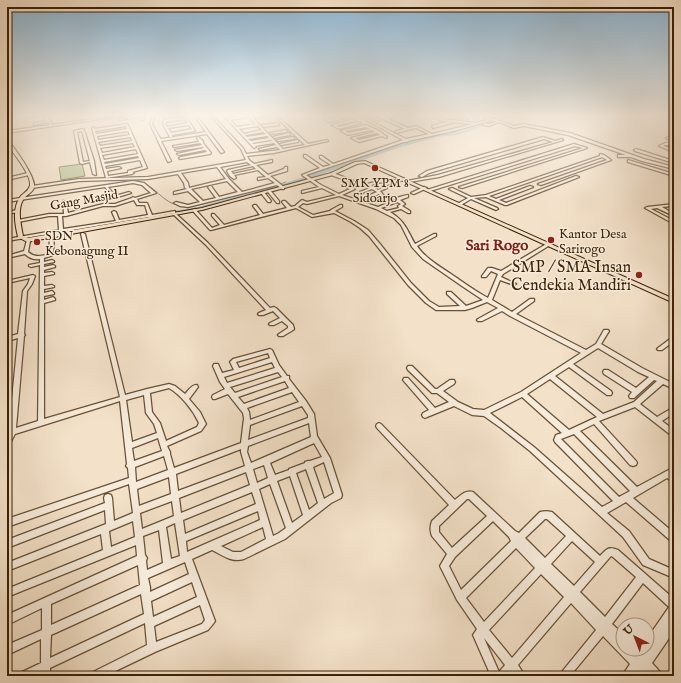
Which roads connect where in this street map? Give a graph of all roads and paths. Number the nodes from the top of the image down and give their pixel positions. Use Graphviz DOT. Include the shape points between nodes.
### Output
graph roads {
  1 [pos="88,146"];
  2 [pos="11,147"];
  3 [pos="79,147"];
  4 [pos="98,147"];
  5 [pos="136,147"];
  6 [pos="163,147"];
  7 [pos="175,147"];
  8 [pos="198,147"];
  9 [pos="218,147"];
  10 [pos="253,147"];
  11 [pos="258,147"];
  12 [pos="281,147"];
  13 [pos="294,147"];
  14 [pos="298,147"];
  15 [pos="389,147"];
  16 [pos="393,147"];
  17 [pos="514,147"];
  18 [pos="535,147"];
  19 [pos="569,147"];
  20 [pos="582,147"];
  21 [pos="606,147"];
  22 [pos="663,147"];
  23 [pos="205,149"];
  24 [pos="242,149"];
  25 [pos="284,150"];
  26 [pos="636,150"];
  27 [pos="673,150"];
  28 [pos="177,151"];
  29 [pos="555,151"];
  30 [pos="165,152"];
  31 [pos="222,152"];
  32 [pos="265,153"];
  33 [pos="290,154"];
  34 [pos="598,154"];
  35 [pos="246,155"];
  36 [pos="563,155"];
  37 [pos="305,156"];
  38 [pos="567,156"];
  39 [pos="603,156"];
  40 [pos="619,156"];
  41 [pos="631,156"];
  42 [pos="322,157"];
  43 [pos="536,157"];
  44 [pos="141,159"];
  45 [pos="362,160"];
  46 [pos="529,160"];
  47 [pos="92,161"];
  48 [pos="169,161"];
  49 [pos="248,161"];
  50 [pos="546,161"];
  51 [pos="582,161"];
  52 [pos="629,161"];
  53 [pos="648,161"];
  54 [pos="126,162"];
  55 [pos="209,162"];
  56 [pos="674,162"];
  57 [pos="642,163"];
  58 [pos="539,164"];
  59 [pos="104,165"];
  60 [pos="253,165"];
  61 [pos="333,165"];
  62 [pos="218,166"];
  63 [pos="594,166"];
  64 [pos="213,167"];
  65 [pos="506,167"];
  66 [pos="599,167"];
  67 [pos="286,168"];
  68 [pos="674,168"];
  69 [pos="258,169"];
  70 [pos="323,169"];
  71 [pos="559,169"];
  72 [pos="105,170"];
  73 [pos="514,170"];
  74 [pos="131,173"];
  75 [pos="180,173"];
  76 [pos="28,174"];
  77 [pos="332,174"];
  78 [pos="426,174"];
  79 [pos="481,174"];
  80 [pos="570,174"];
  81 [pos="118,175"];
  82 [pos="231,175"];
  83 [pos="674,175"];
  84 [pos="431,176"];
  85 [pos="156,177"];
  86 [pos="268,177"];
  87 [pos="234,178"];
  88 [pos="489,178"];
  89 [pos="7,179"];
  90 [pos="134,179"];
  91 [pos="259,179"];
  92 [pos="309,179"];
  93 [pos="403,179"];
  94 [pos="93,180"];
  95 [pos="228,180"];
  96 [pos="411,180"];
  97 [pos="531,180"];
  98 [pos="150,181"];
  99 [pos="352,181"];
  100 [pos="494,181"];
  101 [pos="451,183"];
  102 [pos="522,183"];
  103 [pos="277,184"];
  104 [pos="540,184"];
  105 [pos="344,185"];
  106 [pos="381,185"];
  107 [pos="106,186"];
  108 [pos="32,187"];
  109 [pos="323,187"];
  110 [pos="461,187"];
  111 [pos="531,187"];
  112 [pos="282,188"];
  113 [pos="372,188"];
  114 [pos="549,188"];
  115 [pos="427,189"];
  116 [pos="451,189"];
  117 [pos="466,189"];
  118 [pos="189,190"];
  119 [pos="76,191"];
  120 [pos="269,191"];
  121 [pos="540,191"];
  122 [pos="240,192"];
  123 [pos="303,192"];
  124 [pos="362,192"];
  125 [pos="378,192"];
  126 [pos="129,193"];
  127 [pos="175,193"];
  128 [pos="263,193"];
  129 [pos="413,193"];
  130 [pos="340,195"];
  131 [pos="74,196"];
  132 [pos="121,196"];
  133 [pos="371,196"];
  134 [pos="407,196"];
  135 [pos="486,196"];
  136 [pos="23,197"];
  137 [pos="383,197"];
  138 [pos="471,197"];
  139 [pos="134,198"];
  140 [pos="218,198"];
  141 [pos="396,199"];
  142 [pos="129,200"];
  143 [pos="496,200"];
  144 [pos="7,201"];
  145 [pos="269,201"];
  146 [pos="64,202"];
  147 [pos="202,202"];
  148 [pos="278,202"];
  149 [pos="284,202"];
  150 [pos="176,203"];
  151 [pos="458,204"];
  152 [pos="674,205"];
  153 [pos="255,206"];
  154 [pos="342,206"];
  155 [pos="668,206"];
  156 [pos="296,207"];
  157 [pos="657,207"];
  158 [pos="158,208"];
  159 [pos="378,208"];
  160 [pos="402,208"];
  161 [pos="290,209"];
  162 [pos="496,209"];
  163 [pos="674,209"];
  164 [pos="194,210"];
  165 [pos="17,211"];
  166 [pos="332,211"];
  167 [pos="114,212"];
  168 [pos="386,212"];
  169 [pos="409,212"];
  170 [pos="7,213"];
  171 [pos="175,213"];
  172 [pos="161,214"];
  173 [pos="66,215"];
  174 [pos="213,215"];
  175 [pos="262,215"];
  176 [pos="674,215"];
  177 [pos="43,216"];
  178 [pos="60,216"];
  179 [pos="151,216"];
  180 [pos="18,221"];
  181 [pos="89,221"];
  182 [pos="118,221"];
  183 [pos="124,221"];
  184 [pos="43,223"];
  185 [pos="674,223"];
  186 [pos="90,226"];
  187 [pos="222,226"];
  188 [pos="61,230"];
  189 [pos="71,230"];
  190 [pos="82,232"];
  191 [pos="435,235"];
  192 [pos="52,236"];
  193 [pos="22,238"];
  194 [pos="7,240"];
  195 [pos="28,241"];
  196 [pos="549,244"];
  197 [pos="414,246"];
  198 [pos="26,252"];
  199 [pos="7,257"];
  200 [pos="42,257"];
  201 [pos="52,264"];
  202 [pos="31,266"];
  203 [pos="42,269"];
  204 [pos="52,273"];
  205 [pos="500,275"];
  206 [pos="484,276"];
  207 [pos="7,282"];
  208 [pos="514,284"];
  209 [pos="52,286"];
  210 [pos="42,288"];
  211 [pos="52,293"];
  212 [pos="449,293"];
  213 [pos="42,295"];
  214 [pos="53,299"];
  215 [pos="532,300"];
  216 [pos="488,301"];
  217 [pos="674,301"];
  218 [pos="43,302"];
  219 [pos="465,308"];
  220 [pos="502,309"];
  221 [pos="269,310"];
  222 [pos="261,314"];
  223 [pos="512,315"];
  224 [pos="283,318"];
  225 [pos="480,320"];
  226 [pos="272,324"];
  227 [pos="606,331"];
  228 [pos="22,335"];
  229 [pos="281,335"];
  230 [pos="7,338"];
  231 [pos="674,338"];
  232 [pos="598,345"];
  233 [pos="660,349"];
  234 [pos="586,353"];
  235 [pos="274,359"];
  236 [pos="569,364"];
  237 [pos="216,366"];
  238 [pos="410,368"];
  239 [pos="279,369"];
  240 [pos="237,371"];
  241 [pos="606,372"];
  242 [pos="221,376"];
  243 [pos="550,376"];
  244 [pos="653,377"];
  245 [pos="287,378"];
  246 [pos="406,380"];
  247 [pos="662,381"];
  248 [pos="452,382"];
  249 [pos="195,387"];
  250 [pos="674,387"];
  251 [pos="228,388"];
  252 [pos="294,389"];
  253 [pos="438,391"];
  254 [pos="146,392"];
  255 [pos="609,393"];
  256 [pos="524,394"];
  257 [pos="215,396"];
  258 [pos="235,396"];
  259 [pos="123,398"];
  260 [pos="186,399"];
  261 [pos="304,403"];
  262 [pos="456,403"];
  263 [pos="636,404"];
  264 [pos="243,407"];
  265 [pos="434,410"];
  266 [pos="674,410"];
  267 [pos="484,413"];
  268 [pos="425,415"];
  269 [pos="602,417"];
  270 [pos="312,419"];
  271 [pos="658,420"];
  272 [pos="595,421"];
  273 [pos="41,422"];
  274 [pos="246,424"];
  275 [pos="379,426"];
  276 [pos="10,432"];
  277 [pos="572,433"];
  278 [pos="161,434"];
  279 [pos="674,434"];
  280 [pos="315,439"];
  281 [pos="7,443"];
  282 [pos="165,444"];
  283 [pos="129,446"];
  284 [pos="243,446"];
  285 [pos="167,452"];
  286 [pos="326,458"];
  287 [pos="266,461"];
  288 [pos="633,463"];
  289 [pos="308,464"];
  290 [pos="130,466"];
  291 [pos="248,468"];
  292 [pos="292,471"];
  293 [pos="671,472"];
  294 [pos="172,473"];
  295 [pos="272,479"];
  296 [pos="674,480"];
  297 [pos="132,483"];
  298 [pos="254,487"];
  299 [pos="636,492"];
  300 [pos="176,495"];
  301 [pos="623,500"];
  302 [pos="322,504"];
  303 [pos="454,505"];
  304 [pos="260,506"];
  305 [pos="601,512"];
  306 [pos="136,514"];
  307 [pos="307,516"];
  308 [pos="493,516"];
  309 [pos="180,518"];
  310 [pos="265,522"];
  311 [pos="7,523"];
  312 [pos="162,524"];
  313 [pos="108,528"];
  314 [pos="290,529"];
  315 [pos="139,536"];
  316 [pos="571,536"];
  317 [pos="516,538"];
  318 [pos="674,538"];
  319 [pos="182,539"];
  320 [pos="271,542"];
  321 [pos="7,544"];
  322 [pos="213,546"];
  323 [pos="106,552"];
  324 [pos="452,554"];
  325 [pos="143,558"];
  326 [pos="186,558"];
  327 [pos="601,562"];
  328 [pos="168,565"];
  329 [pos="544,566"];
  330 [pos="7,567"];
  331 [pos="674,574"];
  332 [pos="145,575"];
  333 [pos="193,577"];
  334 [pos="642,577"];
  335 [pos="146,587"];
  336 [pos="7,593"];
  337 [pos="573,595"];
  338 [pos="460,597"];
  339 [pos="147,598"];
  340 [pos="202,599"];
  341 [pos="47,602"];
  342 [pos="674,605"];
  343 [pos="674,608"];
  344 [pos="7,620"];
  345 [pos="150,620"];
  346 [pos="674,623"];
  347 [pos="604,627"];
  348 [pos="482,628"];
  349 [pos="46,631"];
  350 [pos="615,635"];
  351 [pos="655,635"];
  352 [pos="152,648"];
  353 [pos="7,650"];
  354 [pos="636,657"];
  355 [pos="644,657"];
  356 [pos="512,665"];
  357 [pos="45,666"];
  358 [pos="642,668"];
  359 [pos="23,676"];
  360 [pos="45,676"];
  361 [pos="94,676"];
  362 [pos="496,676"];
  363 [pos="502,676"];
  364 [pos="520,676"];
  365 [pos="564,676"];
  366 [pos="627,676"];
  367 [pos="658,676"];
  1 -- 47 [label="street"];
  2 -- 76 [label="main road"];
  3 -- 47 [label="street" via="82,163"];
  4 -- 59 [label="street"];
  5 -- 44 [label="street"];
  6 -- 30 [label="street"];
  7 -- 28 [label="street"];
  8 -- 28 [label="street"];
  9 -- 31 [label="street"];
  10 -- 24 [label="street"];
  11 -- 25 [label="street" via="264,152"];
  12 -- 25 [label="street"];
  13 -- 25 [label="street"];
  14 -- 25 [label="street"];
  15 -- 61 [label="street"];
  16 -- 45 [label="street"];
  17 -- 78 [label="street"];
  18 -- 84 [label="street"];
  19 -- 29 [label="street"];
  20 -- 36 [label="street" via="586,148"];
  21 -- 41 [label="street"];
  22 -- 27 [label="street"];
  23 -- 28 [label="street"];
  23 -- 28 [label="street" via="208,154 182,159"];
  24 -- 35 [label="street"];
  25 -- 32 [label="street"];
  25 -- 33 [label="street"];
  26 -- 56 [label="street"];
  28 -- 30 [label="street"];
  29 -- 36 [label="street"];
  29 -- 43 [label="street"];
  30 -- 48 [label="street"];
  32 -- 35 [label="street"];
  32 -- 60 [label="street" via="270,160"];
  34 -- 39 [label="street"];
  35 -- 49 [label="street"];
  36 -- 38 [label="street"];
  36 -- 50 [label="street"];
  37 -- 70 [label="street"];
  39 -- 51 [label="street"];
  39 -- 63 [label="street" via="609,160"];
  40 -- 41 [label="street"];
  41 -- 53 [label="street"];
  42 -- 61 [label="street"];
  43 -- 46 [label="street"];
  43 -- 50 [label="street"];
  44 -- 54 [label="street"];
  44 -- 74 [label="street" via="144,169"];
  45 -- 77 [label="main road"];
  45 -- 93 [label="main road"];
  46 -- 58 [label="street"];
  46 -- 65 [label="street"];
  47 -- 94 [label="street" via="97,174 92,175"];
  49 -- 60 [label="street"];
  49 -- 62 [label="street"];
  50 -- 58 [label="street"];
  51 -- 63 [label="street"];
  51 -- 71 [label="street"];
  52 -- 83 [label="street"];
  53 -- 57 [label="street"];
  53 -- 68 [label="street"];
  54 -- 59 [label="street"];
  54 -- 74 [label="street"];
  55 -- 64 [label="street"];
  58 -- 73 [label="street"];
  59 -- 72 [label="street"];
  60 -- 69 [label="street"];
  60 -- 82 [label="street" via="229,171"];
  61 -- 70 [label="street"];
  62 -- 64 [label="street"];
  62 -- 95 [label="street"];
  63 -- 66 [label="street"];
  63 -- 80 [label="street"];
  64 -- 75 [label="street"];
  65 -- 73 [label="street"];
  65 -- 79 [label="street"];
  67 -- 86 [label="street"];
  69 -- 82 [label="street"];
  69 -- 86 [label="street"];
  70 -- 92 [label="street" via="305,175"];
  71 -- 80 [label="street"];
  71 -- 97 [label="street"];
  72 -- 81 [label="street" via="108,177"];
  72 -- 81 [label="street" via="117,168"];
  73 -- 88 [label="street"];
  74 -- 81 [label="street"];
  74 -- 90 [label="street"];
  75 -- 85 [label="street"];
  75 -- 118 [label="street"];
  76 -- 89 [label="street"];
  76 -- 108 [label="main road"];
  77 -- 92 [label="main road"];
  77 -- 99 [label="street"];
  78 -- 84 [label="street"];
  78 -- 96 [label="street"];
  79 -- 88 [label="street"];
  79 -- 101 [label="street"];
  80 -- 104 [label="street"];
  80 -- 114 [label="street" via="578,178"];
  82 -- 87 [label="street"];
  84 -- 96 [label="street" via="417,181"];
  85 -- 90 [label="street"];
  85 -- 98 [label="street"];
  86 -- 91 [label="street"];
  86 -- 103 [label="street"];
  88 -- 100 [label="street"];
  88 -- 110 [label="street"];
  90 -- 94 [label="street"];
  92 -- 109 [label="street"];
  92 -- 112 [label="main road"];
  93 -- 96 [label="main road"];
  93 -- 106 [label="street"];
  94 -- 108 [label="street" via="75,180"];
  95 -- 118 [label="street"];
  95 -- 122 [label="street"];
  96 -- 115 [label="main road"];
  97 -- 102 [label="street"];
  97 -- 104 [label="street"];
  101 -- 110 [label="street"];
  101 -- 115 [label="street"];
  102 -- 111 [label="street"];
  102 -- 135 [label="street"];
  103 -- 112 [label="street"];
  103 -- 122 [label="street"];
  104 -- 114 [label="street"];
  105 -- 130 [label="street" via="352,189"];
  106 -- 113 [label="street" via="368,184"];
  106 -- 125 [label="street" via="385,188"];
  107 -- 119 [label="street"];
  107 -- 132 [label="street" via="114,197"];
  107 -- 139 [label="street, Gang Masjid" via="138,183 154,193"];
  108 -- 136 [label="main road"];
  109 -- 123 [label="street"];
  109 -- 130 [label="street"];
  110 -- 117 [label="street"];
  111 -- 121 [label="street"];
  111 -- 143 [label="street"];
  112 -- 120 [label="main road"];
  113 -- 124 [label="street"];
  113 -- 125 [label="street"];
  114 -- 121 [label="street"];
  115 -- 129 [label="street"];
  115 -- 151 [label="main road"];
  116 -- 138 [label="street"];
  118 -- 127 [label="street"];
  118 -- 140 [label="street" via="210,186"];
  118 -- 147 [label="street"];
  119 -- 131 [label="street"];
  119 -- 136 [label="street"];
  120 -- 128 [label="main road"];
  120 -- 148 [label="street"];
  121 -- 143 [label="street" via="506,204"];
  122 -- 140 [label="street"];
  125 -- 133 [label="street"];
  125 -- 137 [label="street"];
  126 -- 132 [label="street"];
  128 -- 145 [label="street"];
  128 -- 164 [label="main road"];
  130 -- 156 [label="street" via="308,203 303,201"];
  130 -- 159 [label="street"];
  132 -- 142 [label="street"];
  134 -- 141 [label="street"];
  135 -- 138 [label="street"];
  135 -- 143 [label="street"];
  136 -- 144 [label="street"];
  136 -- 165 [label="main road"];
  138 -- 151 [label="street"];
  138 -- 162 [label="street"];
  139 -- 142 [label="street, Gang Masjid"];
  139 -- 179 [label="street" via="138,204 146,204"];
  140 -- 147 [label="street"];
  141 -- 159 [label="street"];
  141 -- 160 [label="street" via="404,204 400,206"];
  142 -- 173 [label="street, Gang Masjid" via="113,206 105,204 90,207"];
  146 -- 173 [label="street"];
  147 -- 150 [label="street" via="187,206"];
  149 -- 161 [label="street"];
  151 -- 196 [label="main road"];
  152 -- 155 [label="street"];
  153 -- 175 [label="street"];
  154 -- 166 [label="street"];
  155 -- 157 [label="street"];
  155 -- 163 [label="street"];
  156 -- 161 [label="street"];
  156 -- 166 [label="street" via="312,216"];
  157 -- 176 [label="street"];
  157 -- 185 [label="street" via="646,209"];
  158 -- 172 [label="street"];
  159 -- 168 [label="street"];
  160 -- 168 [label="street"];
  160 -- 169 [label="street"];
  161 -- 175 [label="street"];
  164 -- 171 [label="main road"];
  164 -- 187 [label="street" via="210,228"];
  165 -- 170 [label="street"];
  165 -- 180 [label="main road"];
  166 -- 219 [label="street" via="368,233 404,279 436,308"];
  167 -- 182 [label="street"];
  168 -- 197 [label="street" via="400,221"];
  171 -- 172 [label="street"];
  171 -- 179 [label="main road"];
  171 -- 221 [label="street"];
  172 -- 179 [label="street"];
  173 -- 178 [label="street, Gang Masjid"];
  174 -- 187 [label="street"];
  175 -- 187 [label="street"];
  177 -- 178 [label="street, Gang Masjid"];
  177 -- 180 [label="street, Gang Masjid"];
  177 -- 184 [label="street"];
  178 -- 188 [label="street"];
  179 -- 183 [label="main road"];
  180 -- 193 [label="main road"];
  181 -- 186 [label="street"];
  182 -- 183 [label="street"];
  182 -- 186 [label="street"];
  183 -- 190 [label="main road"];
  186 -- 189 [label="street"];
  188 -- 189 [label="street"];
  188 -- 193 [label="street"];
  189 -- 190 [label="main road"];
  189 -- 192 [label="main road"];
  190 -- 259 [label="street"];
  191 -- 197 [label="street"];
  192 -- 195 [label="main road"];
  192 -- 200 [label="street" via="52,253"];
  193 -- 194 [label="street"];
  193 -- 195 [label="main road"];
  195 -- 198 [label="street"];
  196 -- 205 [label="street"];
  196 -- 217 [label="main road"];
  197 -- 216 [label="street" via="425,257"];
  198 -- 199 [label="street"];
  198 -- 200 [label="street" via="32,258"];
  200 -- 203 [label="street"];
  201 -- 203 [label="street"];
  202 -- 203 [label="street"];
  203 -- 204 [label="street"];
  203 -- 210 [label="street"];
  205 -- 206 [label="street" via="490,269"];
  205 -- 208 [label="street"];
  205 -- 216 [label="street"];
  207 -- 228 [label="street" via="33,276 25,291"];
  209 -- 210 [label="street"];
  210 -- 213 [label="street"];
  211 -- 213 [label="street"];
  212 -- 219 [label="street"];
  213 -- 218 [label="street"];
  214 -- 218 [label="street"];
  215 -- 223 [label="street"];
  216 -- 219 [label="street"];
  216 -- 220 [label="street"];
  218 -- 273 [label="street"];
  220 -- 223 [label="street"];
  220 -- 225 [label="street"];
  221 -- 222 [label="street"];
  221 -- 224 [label="street" via="274,309"];
  223 -- 234 [label="street"];
  224 -- 226 [label="street"];
  224 -- 229 [label="street" via="292,328"];
  227 -- 232 [label="street"];
  228 -- 230 [label="street"];
  228 -- 276 [label="street"];
  231 -- 233 [label="street"];
  232 -- 234 [label="street"];
  232 -- 244 [label="street"];
  234 -- 236 [label="street"];
  235 -- 239 [label="street"];
  235 -- 240 [label="street"];
  235 -- 240 [label="street" via="268,350 235,360 233,362"];
  236 -- 243 [label="street"];
  236 -- 255 [label="street"];
  237 -- 242 [label="street"];
  238 -- 253 [label="street" via="434,391"];
  239 -- 245 [label="street"];
  239 -- 251 [label="street"];
  240 -- 242 [label="street"];
  241 -- 244 [label="street" via="635,394"];
  242 -- 251 [label="street"];
  243 -- 256 [label="street"];
  243 -- 269 [label="street"];
  244 -- 247 [label="street"];
  245 -- 252 [label="street"];
  245 -- 258 [label="street"];
  246 -- 265 [label="street"];
  247 -- 250 [label="street"];
  247 -- 263 [label="street"];
  248 -- 253 [label="street"];
  249 -- 260 [label="street"];
  251 -- 257 [label="street"];
  251 -- 258 [label="street"];
  252 -- 261 [label="street"];
  252 -- 264 [label="street"];
  253 -- 262 [label="street"];
  254 -- 259 [label="street"];
  254 -- 260 [label="street" via="171,387"];
  254 -- 278 [label="street" via="150,412"];
  256 -- 267 [label="street"];
  256 -- 277 [label="street"];
  258 -- 264 [label="street"];
  259 -- 273 [label="street"];
  259 -- 283 [label="street"];
  260 -- 282 [label="street" via="202,420 202,426"];
  261 -- 270 [label="street"];
  261 -- 274 [label="street"];
  262 -- 265 [label="street"];
  262 -- 267 [label="street" via="472,412"];
  263 -- 269 [label="street"];
  263 -- 271 [label="street"];
  264 -- 274 [label="street" via="247,414"];
  265 -- 268 [label="street"];
  266 -- 271 [label="street"];
  267 -- 305 [label="street" via="532,449"];
  269 -- 272 [label="street"];
  270 -- 280 [label="street"];
  270 -- 284 [label="street"];
  271 -- 279 [label="street"];
  272 -- 277 [label="street"];
  272 -- 288 [label="street"];
  273 -- 276 [label="street"];
  274 -- 284 [label="street"];
  275 -- 303 [label="street"];
  276 -- 281 [label="street"];
  277 -- 299 [label="street"];
  277 -- 301 [label="street" via="558,438 558,441"];
  278 -- 282 [label="street"];
  278 -- 283 [label="street"];
  280 -- 286 [label="street"];
  280 -- 287 [label="street"];
  282 -- 285 [label="street"];
  283 -- 290 [label="street"];
  284 -- 291 [label="street"];
  284 -- 294 [label="street"];
  285 -- 290 [label="street"];
  285 -- 294 [label="street"];
  286 -- 289 [label="street"];
  286 -- 302 [label="street" via="339,493"];
  287 -- 291 [label="street"];
  287 -- 295 [label="street"];
  289 -- 292 [label="street"];
  289 -- 302 [label="street"];
  290 -- 297 [label="street"];
  291 -- 298 [label="street"];
  291 -- 300 [label="street"];
  292 -- 295 [label="street"];
  292 -- 307 [label="street"];
  293 -- 296 [label="street"];
  293 -- 299 [label="street"];
  294 -- 297 [label="street"];
  294 -- 300 [label="street"];
  295 -- 298 [label="street"];
  295 -- 314 [label="street"];
  297 -- 306 [label="street"];
  297 -- 311 [label="street"];
  298 -- 304 [label="street"];
  298 -- 309 [label="street"];
  299 -- 301 [label="street"];
  300 -- 306 [label="street"];
  300 -- 309 [label="street"];
  301 -- 305 [label="street"];
  301 -- 318 [label="street"];
  302 -- 307 [label="street"];
  303 -- 308 [label="street" via="470,495"];
  303 -- 324 [label="street" via="438,520 434,529"];
  304 -- 310 [label="street"];
  304 -- 319 [label="street"];
  305 -- 331 [label="street" via="626,534 646,562"];
  306 -- 313 [label="street"];
  306 -- 315 [label="street"];
  307 -- 314 [label="street"];
  308 -- 317 [label="street"];
  308 -- 324 [label="street"];
  309 -- 312 [label="street"];
  309 -- 319 [label="street"];
  310 -- 320 [label="street"];
  310 -- 322 [label="street"];
  312 -- 315 [label="street"];
  312 -- 328 [label="street"];
  313 -- 321 [label="street" via="108,502"];
  313 -- 323 [label="street"];
  313 -- 330 [label="street"];
  314 -- 320 [label="street"];
  315 -- 323 [label="street"];
  315 -- 325 [label="street"];
  316 -- 317 [label="street" via="546,514"];
  316 -- 327 [label="street"];
  316 -- 329 [label="street"];
  317 -- 329 [label="street"];
  317 -- 338 [label="street"];
  319 -- 326 [label="street"];
  320 -- 322 [label="street" via="238,556 232,556"];
  322 -- 326 [label="street"];
  323 -- 336 [label="street"];
  324 -- 338 [label="street" via="444,566"];
  325 -- 332 [label="street"];
  325 -- 341 [label="street"];
  326 -- 328 [label="street"];
  326 -- 333 [label="street"];
  327 -- 334 [label="street" via="612,552"];
  327 -- 337 [label="street"];
  328 -- 332 [label="street"];
  329 -- 337 [label="street"];
  329 -- 348 [label="street"];
  332 -- 335 [label="street"];
  333 -- 339 [label="street"];
  333 -- 340 [label="street"];
  334 -- 342 [label="street"];
  334 -- 347 [label="street"];
  335 -- 339 [label="street"];
  335 -- 349 [label="street"];
  337 -- 347 [label="street"];
  337 -- 356 [label="street"];
  338 -- 348 [label="street"];
  339 -- 345 [label="street"];
  340 -- 345 [label="street"];
  340 -- 352 [label="street" via="209,618 207,625"];
  341 -- 344 [label="street"];
  341 -- 349 [label="street"];
  343 -- 351 [label="street"];
  345 -- 352 [label="street"];
  345 -- 357 [label="street"];
  346 -- 358 [label="street"];
  347 -- 350 [label="street"];
  347 -- 358 [label="street"];
  347 -- 365 [label="street"];
  348 -- 356 [label="street"];
  348 -- 362 [label="street" via="478,640"];
  349 -- 353 [label="street"];
  349 -- 357 [label="street"];
  352 -- 361 [label="street"];
  354 -- 358 [label="street"];
  355 -- 358 [label="street"];
  356 -- 363 [label="street"];
  356 -- 364 [label="street"];
  357 -- 359 [label="street"];
  357 -- 360 [label="street"];
  358 -- 366 [label="street"];
  358 -- 367 [label="street"];
}
